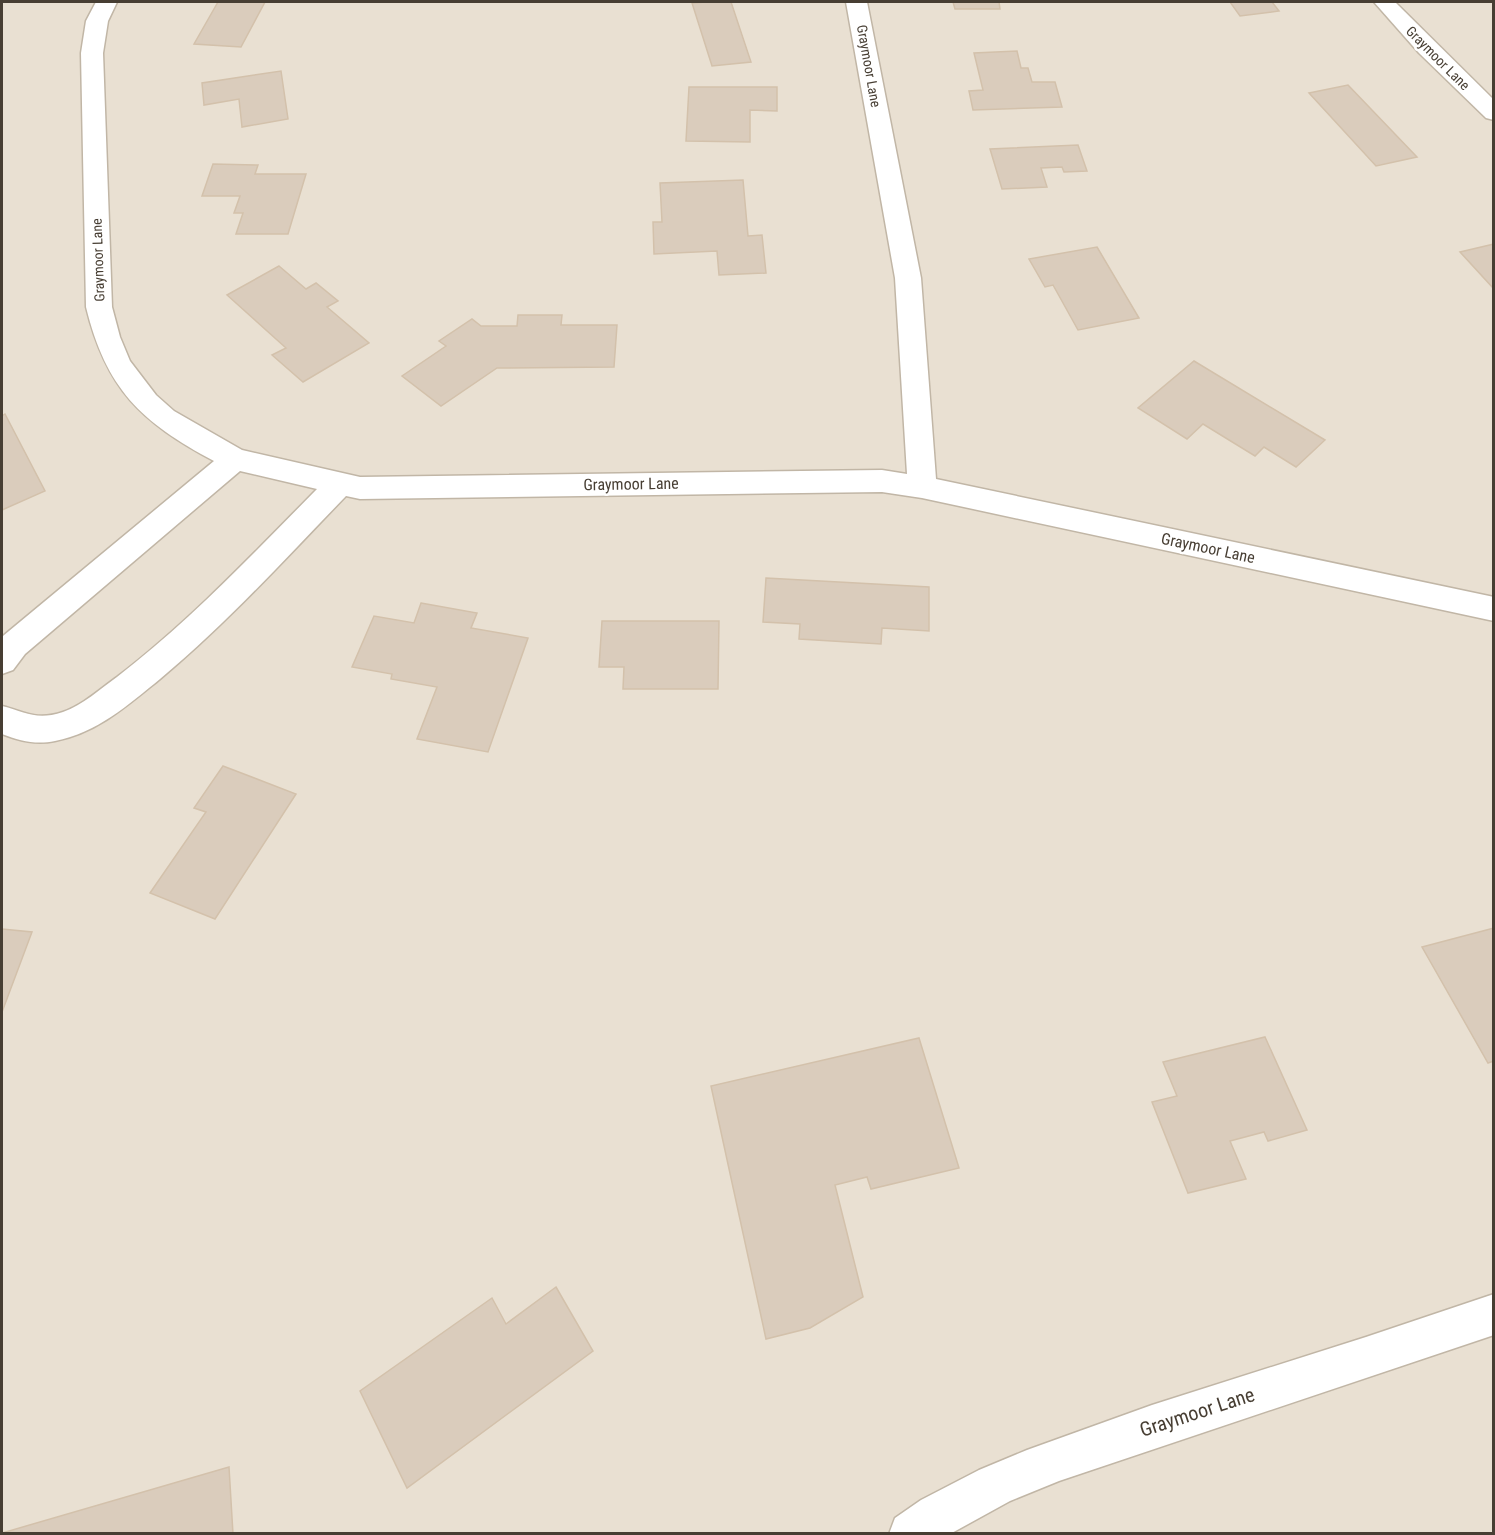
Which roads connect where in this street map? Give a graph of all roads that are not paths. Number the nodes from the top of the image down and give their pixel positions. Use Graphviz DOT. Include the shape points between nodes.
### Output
graph roads {
  1 [pos="106,2"];
  2 [pos="857,2"];
  3 [pos="1384,2"];
  4 [pos="1494,113"];
  5 [pos="236,459"];
  6 [pos="340,484"];
  7 [pos="922,487"];
  8 [pos="1494,609"];
  9 [pos="2,661"];
  10 [pos="2,719"];
  11 [pos="1494,1314"];
  12 [pos="911,1533"];
  1 -- 5 [label="street, Graymoor Lane" via="95,30 92,53 99,307 103,330 125,375 163,418"];
  2 -- 7 [label="street, Graymoor Lane" via="908,278"];
  3 -- 4 [label="street, Graymoor Lane"];
  5 -- 6 [label="street, Graymoor Lane"];
  5 -- 9 [label="street" via="14,645"];
  6 -- 7 [label="street, Graymoor Lane" via="360,488 882,481"];
  6 -- 10 [label="street" via="175,649 109,701 56,729 23,729"];
  7 -- 8 [label="street, Graymoor Lane"];
  11 -- 12 [label="street, Graymoor Lane" via="1075,1453 1001,1483 942,1512"];
}
